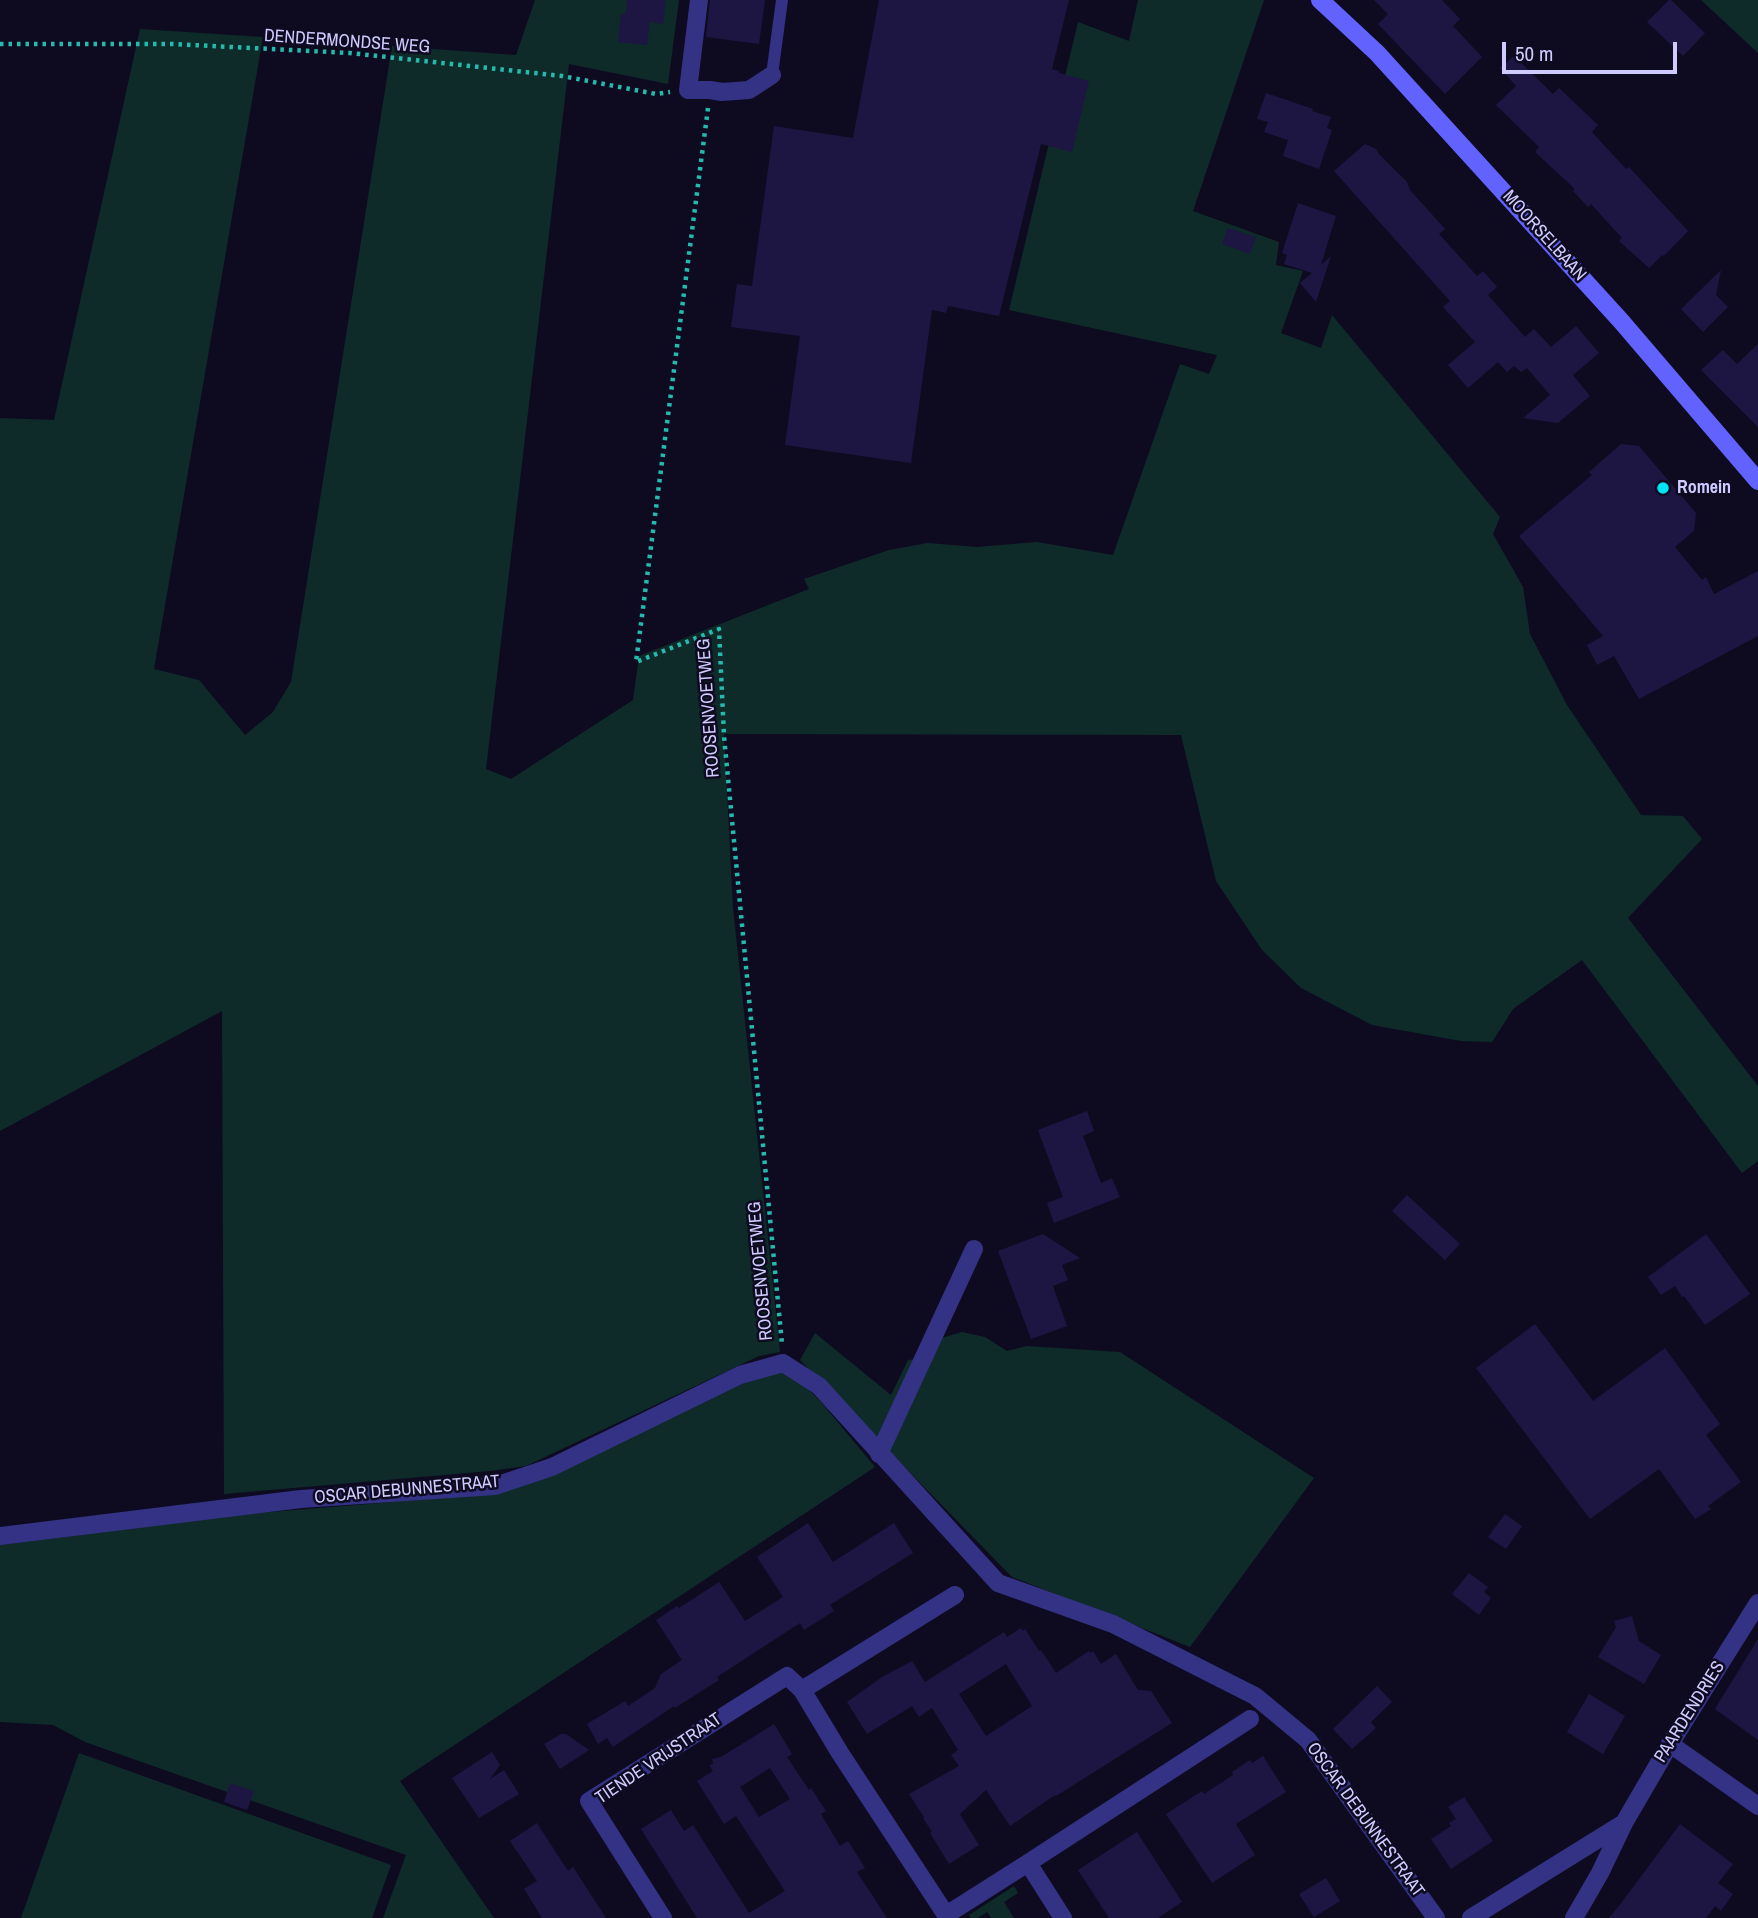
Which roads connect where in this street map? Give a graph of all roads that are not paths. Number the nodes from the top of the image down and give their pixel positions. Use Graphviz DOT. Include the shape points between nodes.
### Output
graph roads {
  1 [pos="699,0"];
  2 [pos="782,0"];
  3 [pos="1320,0"];
  4 [pos="772,75"];
  5 [pos="1758,481"];
  6 [pos="974,1249"];
  7 [pos="879,1454"];
  8 [pos="0,1536"];
  9 [pos="955,1595"];
  10 [pos="1758,1603"];
  11 [pos="802,1690"];
  12 [pos="1250,1719"];
  13 [pos="1670,1744"];
  14 [pos="1758,1806"];
  15 [pos="1624,1822"];
  16 [pos="1028,1863"];
  17 [pos="947,1916"];
  18 [pos="1476,1917"];
  19 [pos="663,1918"];
  20 [pos="1063,1918"];
  21 [pos="1436,1918"];
  22 [pos="1574,1918"];
  1 -- 4 [label="street" via="688,90 749,90"];
  2 -- 4 [label="lane"];
  3 -- 5 [label="main road, MOORSELBAAN" via="1377,53 1621,321"];
  6 -- 7 [label="street"];
  7 -- 8 [label="street, OSCAR DEBUNNESTRAAT" via="819,1386 783,1363 740,1375 552,1466 495,1486 301,1499"];
  7 -- 21 [label="street, OSCAR DEBUNNESTRAAT" via="998,1583 1113,1624 1255,1696 1308,1740"];
  9 -- 11 [label="street"];
  10 -- 13 [label="street, PAARDENDRIES"];
  11 -- 17 [label="street"];
  11 -- 19 [label="street, TIENDE VRIJSTRAAT" via="787,1676 589,1801"];
  12 -- 16 [label="street"];
  13 -- 14 [label="street"];
  13 -- 15 [label="street, PAARDENDRIES"];
  15 -- 18 [label="street, PAARDENDRIES"];
  15 -- 22 [label="street, PAARDENDRIES"];
  16 -- 17 [label="street"];
  16 -- 20 [label="street"];
}
